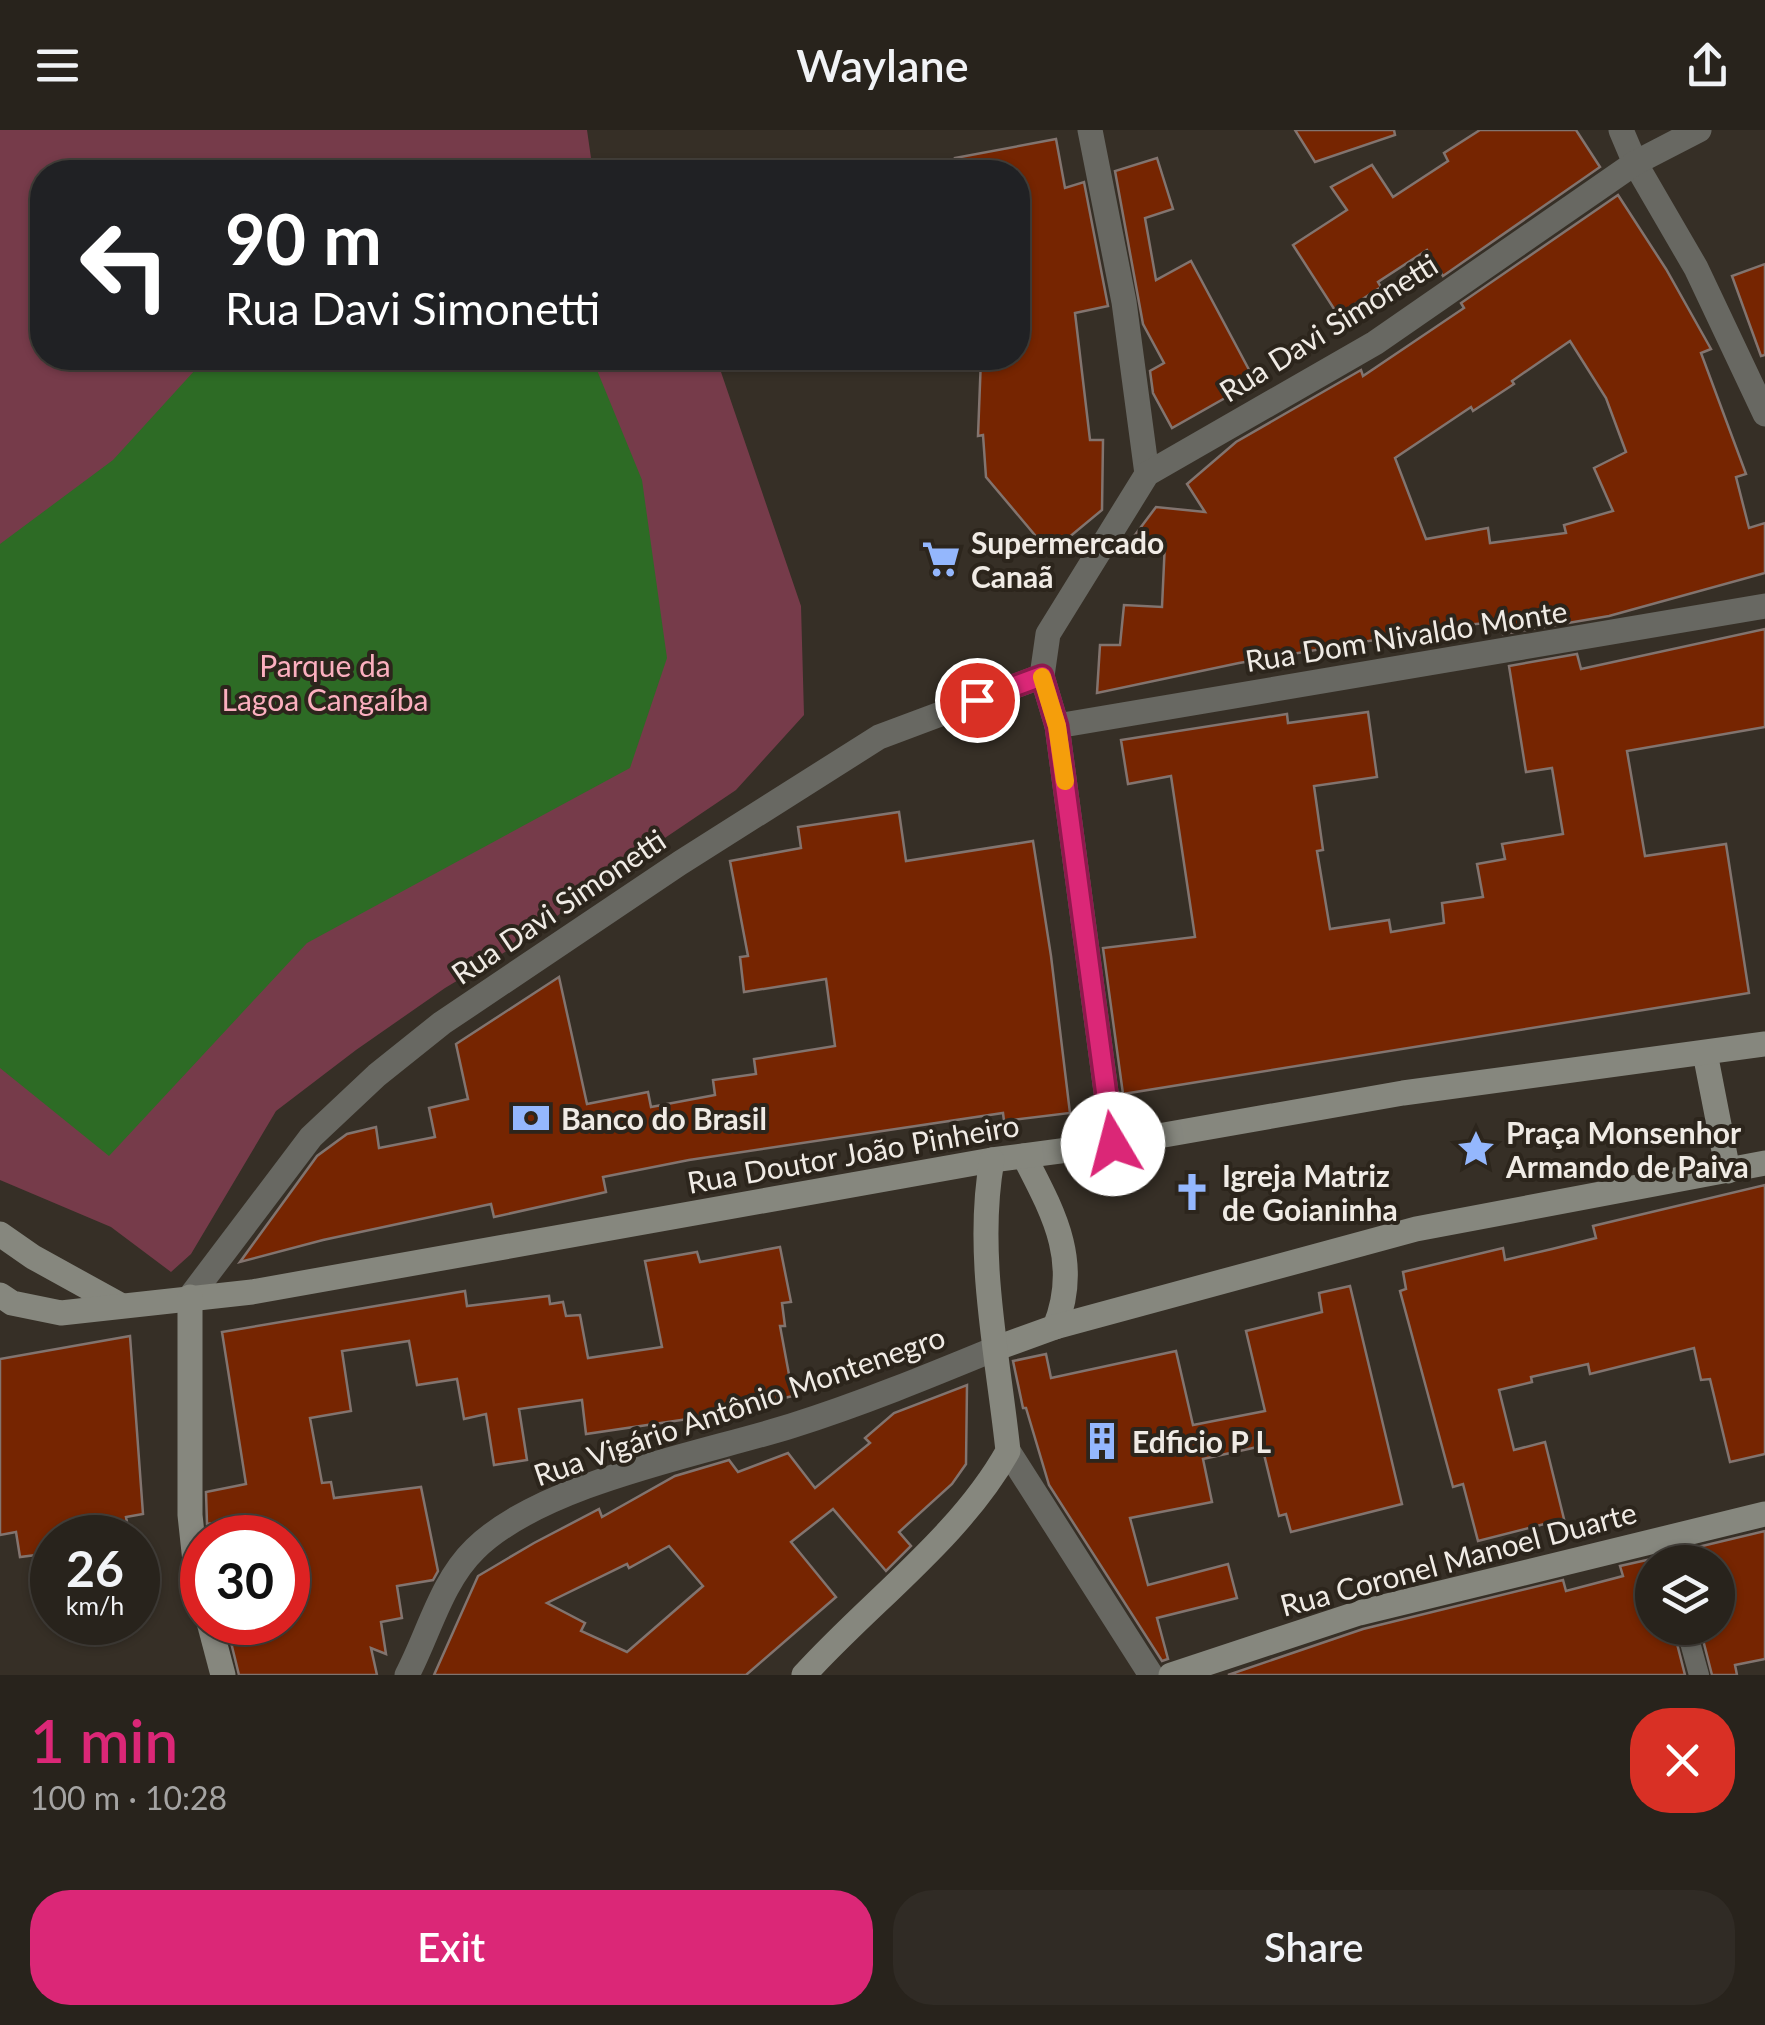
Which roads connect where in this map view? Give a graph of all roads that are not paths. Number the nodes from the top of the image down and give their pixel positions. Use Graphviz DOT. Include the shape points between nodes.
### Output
graph roads {
  1 [pos="1090,130"];
  2 [pos="1621,130"];
  3 [pos="1699,130"];
  4 [pos="1635,163"];
  5 [pos="1765,414"];
  6 [pos="1146,474"];
  7 [pos="1765,606"];
  8 [pos="1042,676"];
  9 [pos="1057,726"];
  10 [pos="1765,1044"];
  11 [pos="1705,1053"];
  12 [pos="1113,1144"];
  13 [pos="1024,1156"];
  14 [pos="992,1160"];
  15 [pos="1765,1163"];
  16 [pos="1728,1171"];
  17 [pos="0,1234"];
  18 [pos="190,1296"];
  19 [pos="4,1302"];
  20 [pos="120,1304"];
  21 [pos="1054,1327"];
  22 [pos="997,1348"];
  23 [pos="1008,1451"];
  24 [pos="1765,1514"];
  25 [pos="190,1515"];
  26 [pos="1680,1545"];
  27 [pos="1635,1557"];
  28 [pos="215,1645"];
  29 [pos="1691,1645"];
  30 [pos="223,1675"];
  31 [pos="408,1675"];
  32 [pos="804,1675"];
  33 [pos="1151,1675"];
  34 [pos="1171,1675"];
  35 [pos="1699,1675"];
  1 -- 6 [label="street" via="1124,302"];
  2 -- 4 [label="street"];
  3 -- 4 [label="street, Rua Davi Simonetti"];
  4 -- 5 [label="street" via="1696,268"];
  4 -- 6 [label="street, Rua Davi Simonetti" via="1375,343"];
  6 -- 8 [label="street, Rua Davi Simonetti" via="1048,634"];
  7 -- 9 [label="street, Rua Dom Nivaldo Monte"];
  8 -- 9 [label="street"];
  8 -- 18 [label="street, Rua Davi Simonetti" via="879,737 442,1023 311,1137"];
  9 -- 12 [label="street"];
  10 -- 11 [label="street, Rua Doutor João Pinheiro"];
  11 -- 12 [label="street, Rua Doutor João Pinheiro" via="1403,1092"];
  11 -- 16 [label="street"];
  12 -- 13 [label="street, Rua Doutor João Pinheiro"];
  13 -- 14 [label="street, Rua Doutor João Pinheiro"];
  13 -- 21 [label="street" via="1058,1226 1066,1261 1065,1301"];
  14 -- 18 [label="street, Rua Doutor João Pinheiro" via="271,1288"];
  14 -- 22 [label="street" via="985,1257"];
  15 -- 16 [label="street"];
  16 -- 21 [label="street" via="1416,1229"];
  17 -- 20 [label="street"];
  18 -- 20 [label="street, Rua Doutor João Pinheiro"];
  18 -- 25 [label="street"];
  19 -- 20 [label="street, Rua Doutor João Pinheiro" via="61,1313"];
  21 -- 22 [label="street"];
  22 -- 23 [label="street"];
  22 -- 31 [label="street, Rua Vigário Antônio Montenegro" via="892,1392 609,1480 526,1513 475,1549 455,1573"];
  23 -- 32 [label="street" via="956,1521"];
  23 -- 33 [label="street"];
  24 -- 26 [label="street, Rua Coronel Manoel Duarte"];
  27 -- 34 [label="street, Rua Coronel Manoel Duarte" via="1359,1613"];
  28 -- 30 [label="street"];
  29 -- 35 [label="lane"];
}
